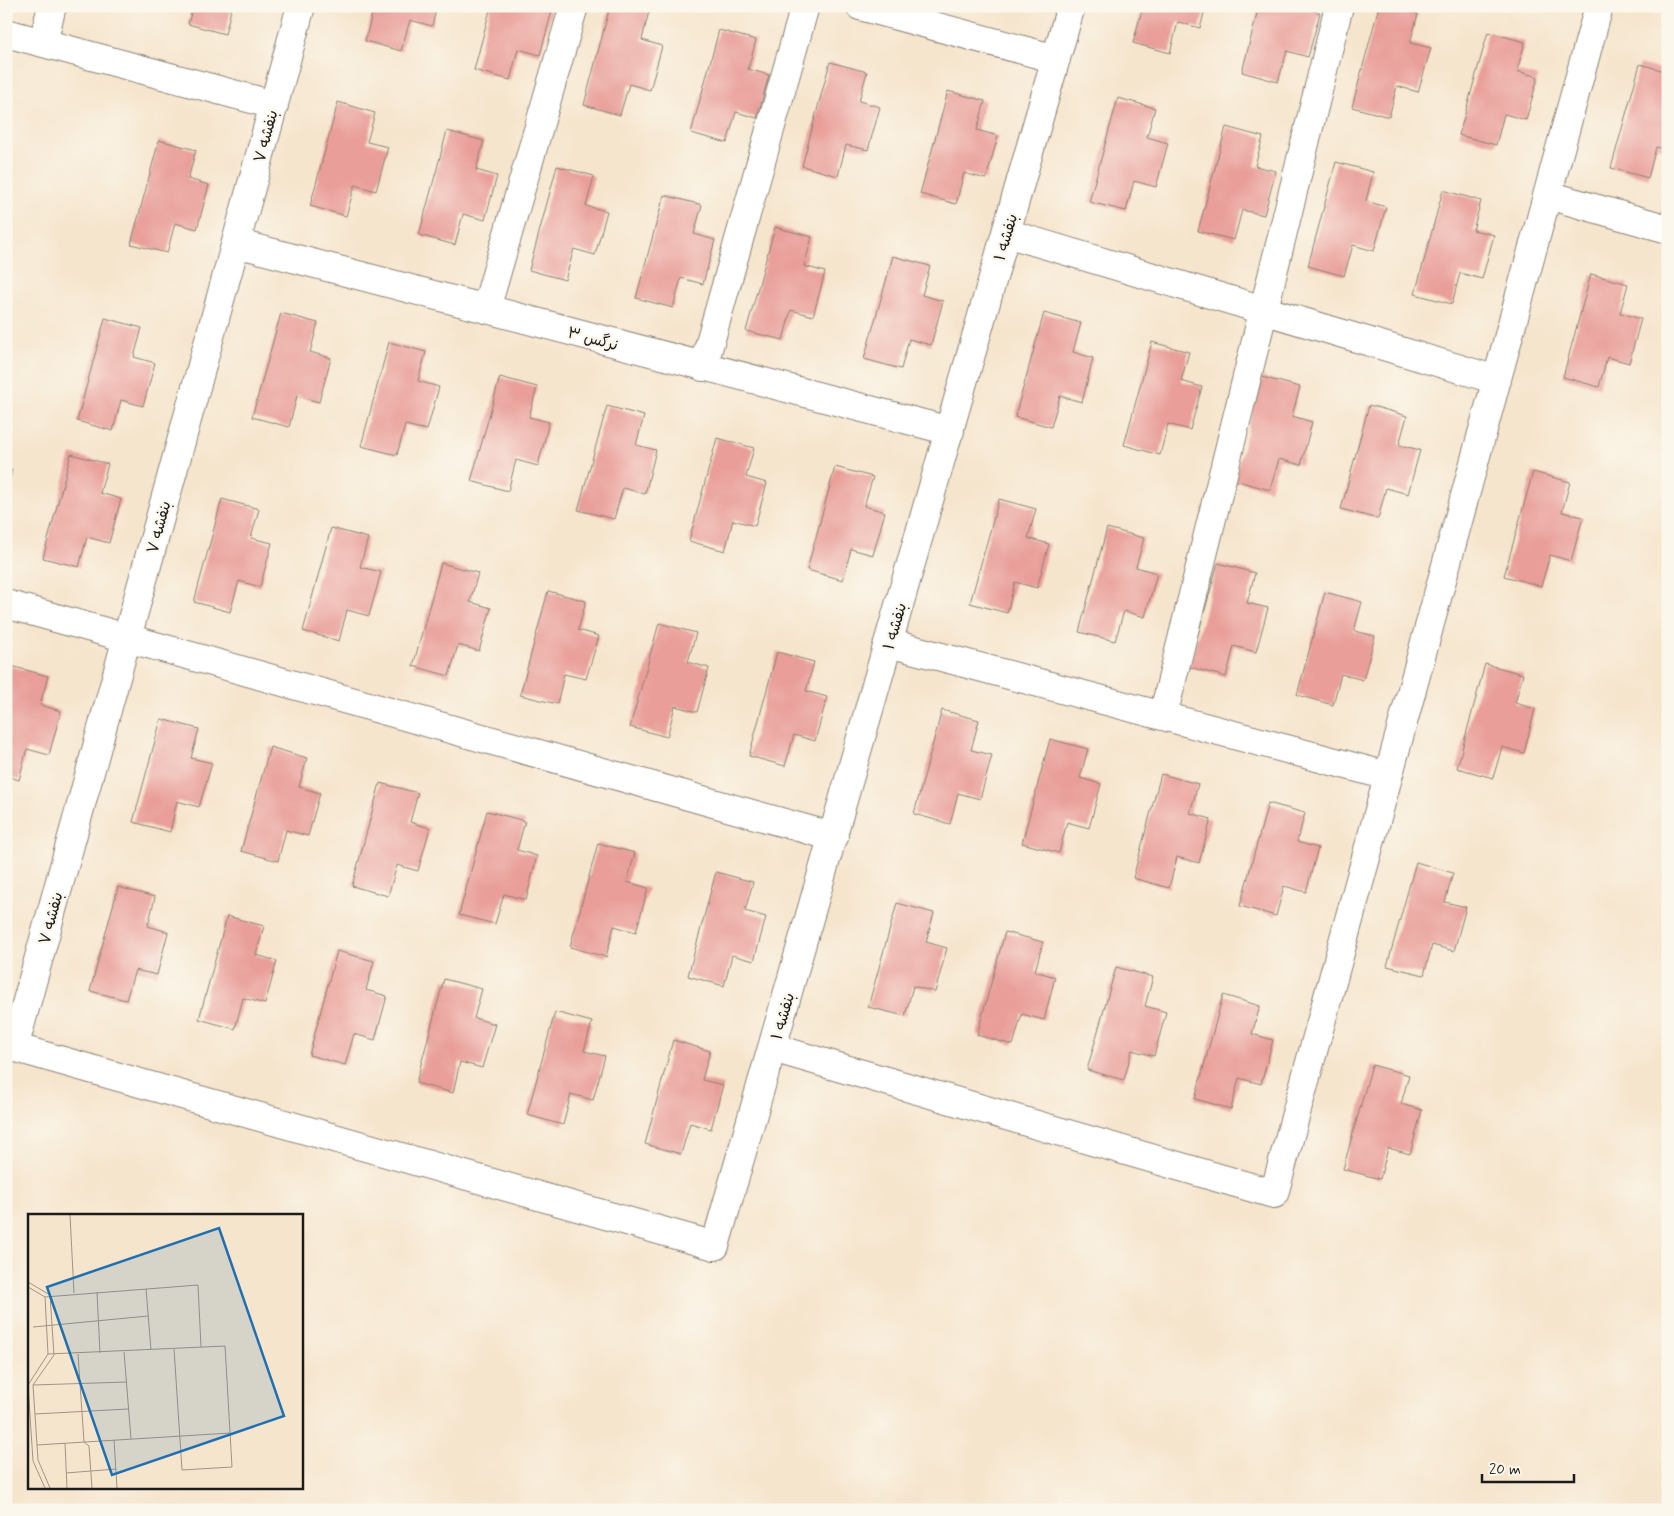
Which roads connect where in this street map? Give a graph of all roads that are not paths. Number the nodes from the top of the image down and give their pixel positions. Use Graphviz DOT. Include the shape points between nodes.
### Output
graph roads {
  1 [pos="52,6"];
  2 [pos="301,6"];
  3 [pos="574,6"];
  4 [pos="805,6"];
  5 [pos="860,6"];
  6 [pos="1071,6"];
  7 [pos="1339,6"];
  8 [pos="1599,6"];
  9 [pos="6,33"];
  10 [pos="43,43"];
  11 [pos="1056,59"];
  12 [pos="274,105"];
  13 [pos="1548,195"];
  14 [pos="1668,229"];
  15 [pos="1006,233"];
  16 [pos="236,243"];
  17 [pos="486,309"];
  18 [pos="1262,309"];
  19 [pos="703,367"];
  20 [pos="1497,380"];
  21 [pos="950,431"];
  22 [pos="6,604"];
  23 [pos="127,638"];
  24 [pos="889,643"];
  25 [pos="1163,716"];
  26 [pos="1388,776"];
  27 [pos="834,836"];
  28 [pos="10,1047"];
  29 [pos="773,1048"];
  1 -- 10 [label="street"];
  2 -- 12 [label="street, بنفشه ۷"];
  3 -- 17 [label="street"];
  4 -- 19 [label="street"];
  5 -- 11 [label="street"];
  6 -- 11 [label="street, بنفشه ۱"];
  7 -- 18 [label="street"];
  8 -- 13 [label="street"];
  9 -- 10 [label="street"];
  10 -- 12 [label="street"];
  11 -- 15 [label="street, بنفشه ۱"];
  12 -- 16 [label="street, بنفشه ۷"];
  13 -- 14 [label="street"];
  13 -- 20 [label="street"];
  15 -- 18 [label="street"];
  15 -- 21 [label="street, بنفشه ۱"];
  16 -- 17 [label="street, نرگس ۳"];
  16 -- 23 [label="street, بنفشه ۷"];
  17 -- 19 [label="street, نرگس ۳"];
  18 -- 20 [label="street"];
  18 -- 25 [label="street"];
  19 -- 21 [label="street, نرگس ۳"];
  20 -- 26 [label="street"];
  21 -- 24 [label="street, بنفشه ۱"];
  22 -- 23 [label="street"];
  23 -- 27 [label="street"];
  23 -- 28 [label="street, بنفشه ۷"];
  24 -- 25 [label="street"];
  24 -- 27 [label="street, بنفشه ۱"];
  25 -- 26 [label="street"];
  26 -- 29 [label="street" via="1274,1194"];
  27 -- 29 [label="street, بنفشه ۱"];
  28 -- 29 [label="street, بنفشه ۱" via="715,1246"];
}
